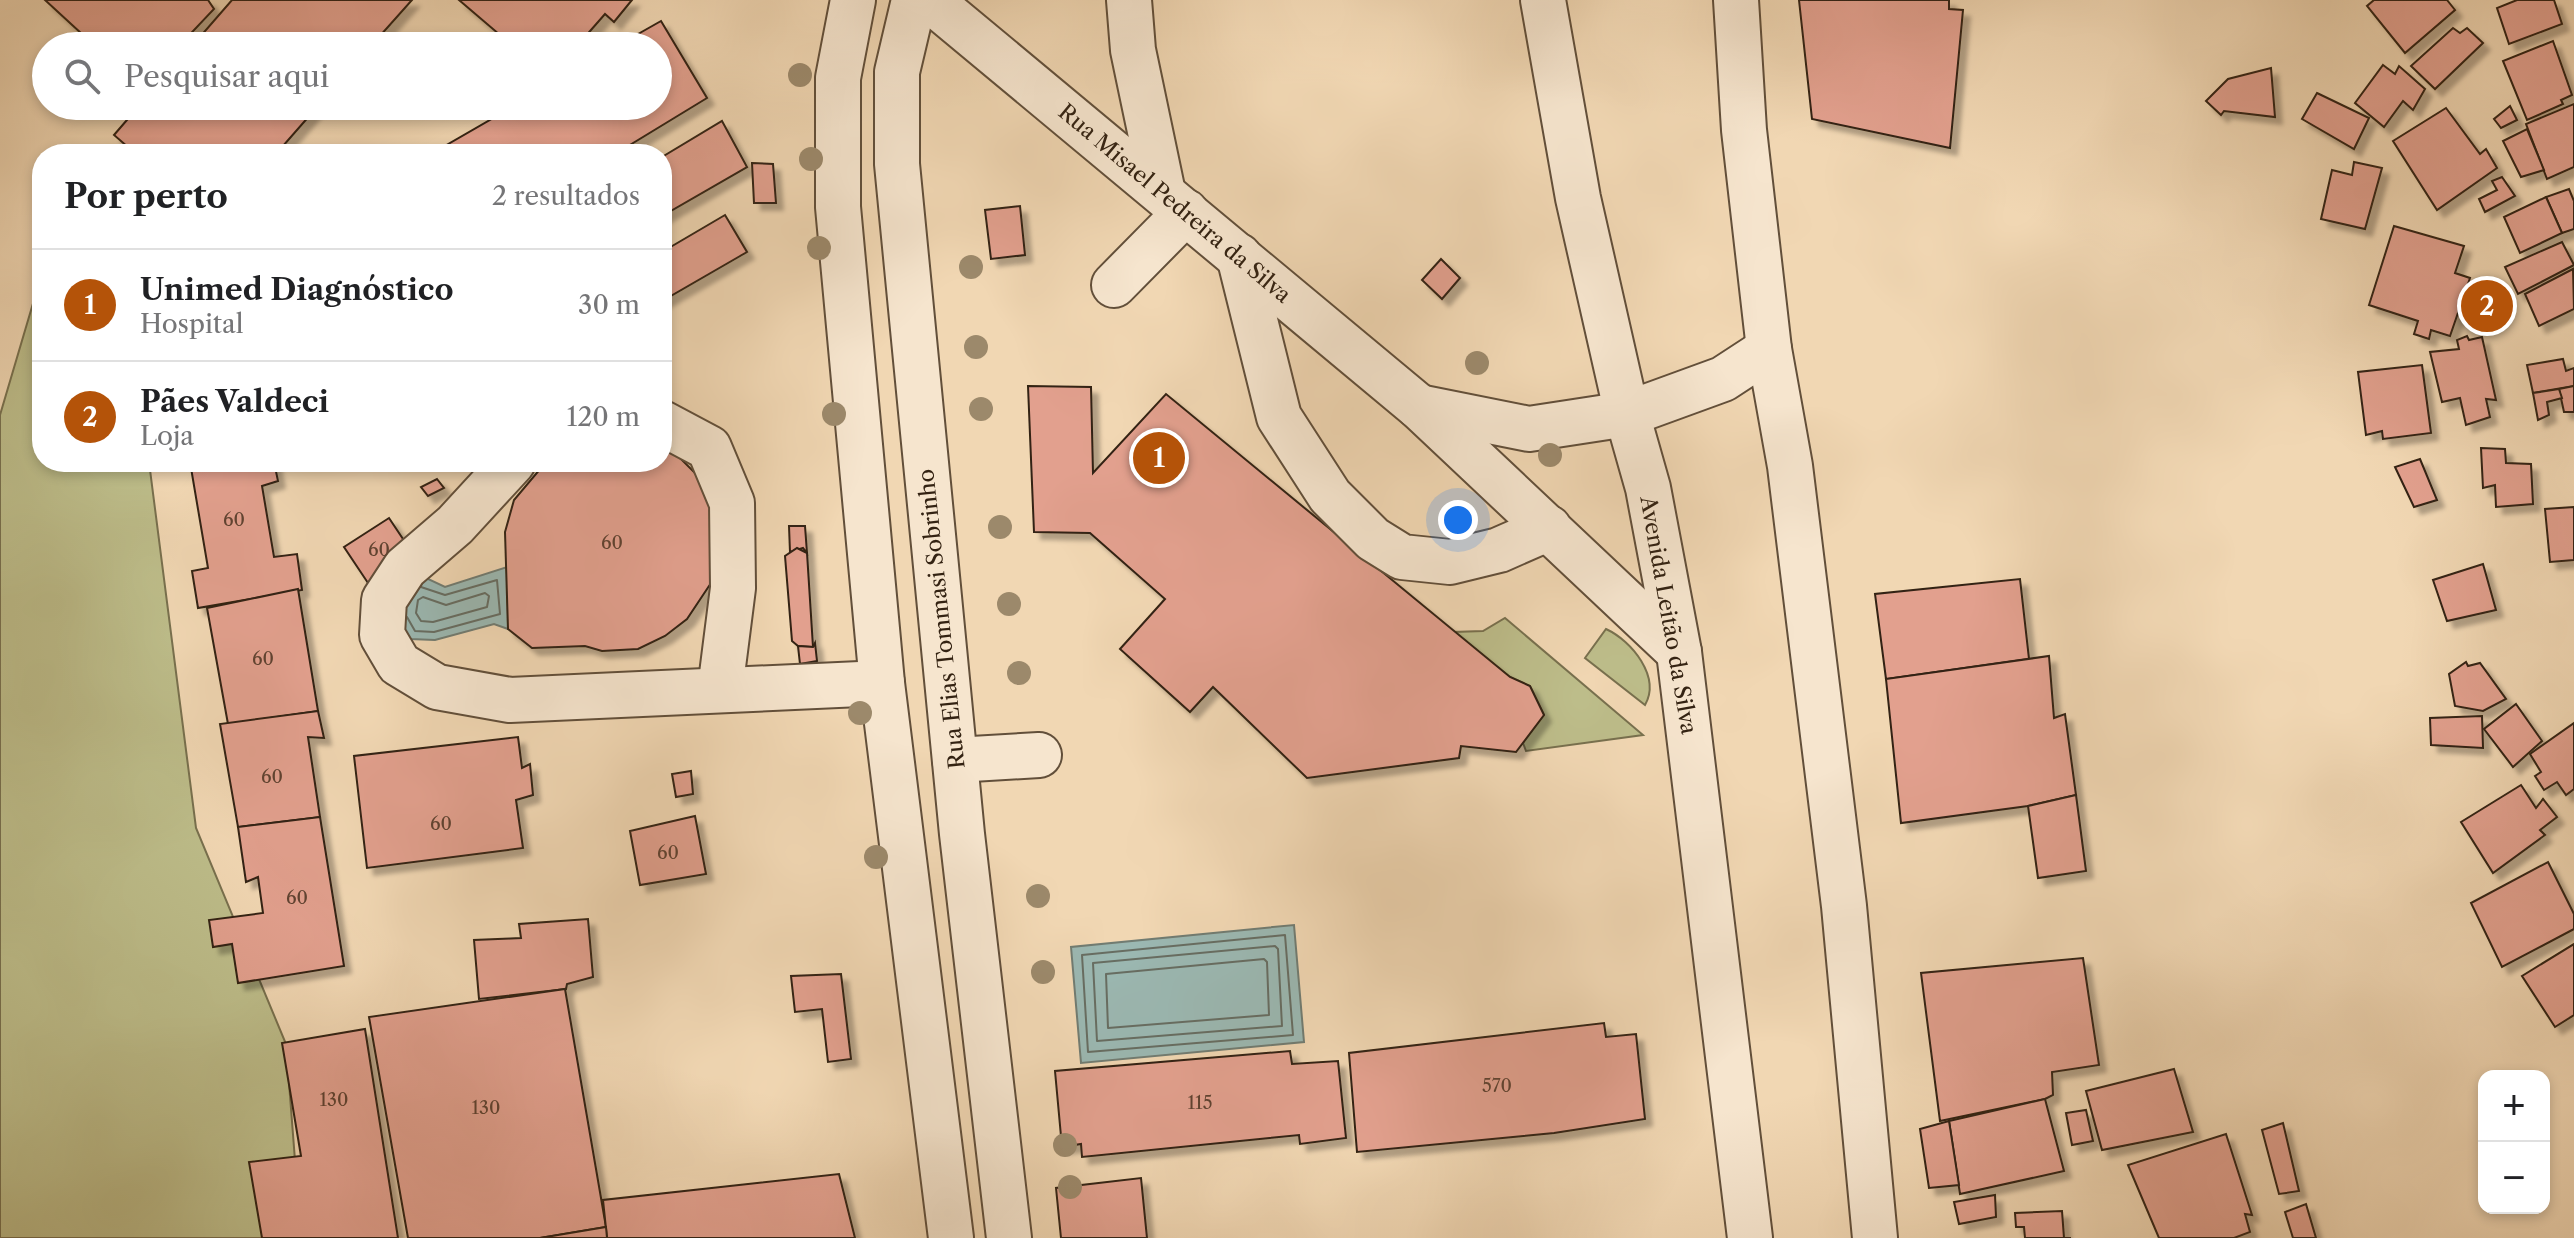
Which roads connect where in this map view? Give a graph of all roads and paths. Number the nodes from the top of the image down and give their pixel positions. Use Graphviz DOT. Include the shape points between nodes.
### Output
graph roads {
  1 [pos="853,0"];
  2 [pos="914,0"];
  3 [pos="930,0"];
  4 [pos="1129,0"];
  5 [pos="1543,0"];
  6 [pos="1736,0"];
  7 [pos="1175,202"];
  8 [pos="1239,256"];
  9 [pos="1114,285"];
  10 [pos="1769,349"];
  11 [pos="1419,407"];
  12 [pos="1627,414"];
  13 [pos="672,428"];
  14 [pos="504,472"];
  15 [pos="1549,528"];
  16 [pos="1679,652"];
  17 [pos="882,683"];
  18 [pos="720,690"];
  19 [pos="1039,755"];
  20 [pos="955,760"];
  21 [pos="951,1238"];
  22 [pos="1009,1238"];
  23 [pos="1750,1238"];
  24 [pos="1875,1238"];
  1 -- 17 [label="street" via="838,78 838,207"];
  2 -- 20 [label="street, Rua Elias Tommasi Sobrinho" via="897,72 897,164"];
  3 -- 7 [label="street, Rua Misael Pedreira da Silva"];
  4 -- 7 [label="street" via="1133,50"];
  5 -- 12 [label="street, Avenida Leitão da Silva" via="1578,198"];
  6 -- 10 [label="street" via="1744,130"];
  7 -- 8 [label="street, Rua Misael Pedreira da Silva"];
  7 -- 9 [label="street"];
  8 -- 11 [label="street, Rua Misael Pedreira da Silva"];
  8 -- 15 [label="street" via="1279,417 1330,496 1373,539 1402,557 1450,562 1499,550"];
  10 -- 12 [label="street, Rua Misael Pedreira da Silva" via="1723,379"];
  10 -- 24 [label="street" via="1790,466 1842,890"];
  11 -- 12 [label="street, Rua Misael Pedreira da Silva" via="1529,429"];
  11 -- 15 [label="street, Rua Misael Pedreira da Silva"];
  12 -- 16 [label="street, Avenida Leitão da Silva" via="1648,488"];
  13 -- 18 [label="street" via="709,448 732,503 733,588"];
  14 -- 18 [label="street" via="455,525 405,568 384,600 382,635 399,664 437,687 510,700"];
  15 -- 16 [label="street, Rua Misael Pedreira da Silva"];
  16 -- 23 [label="street, Avenida Leitão da Silva"];
  17 -- 18 [label="street"];
  17 -- 21 [label="street"];
  19 -- 20 [label="street"];
  20 -- 22 [label="street, Rua Elias Tommasi Sobrinho"];
}
